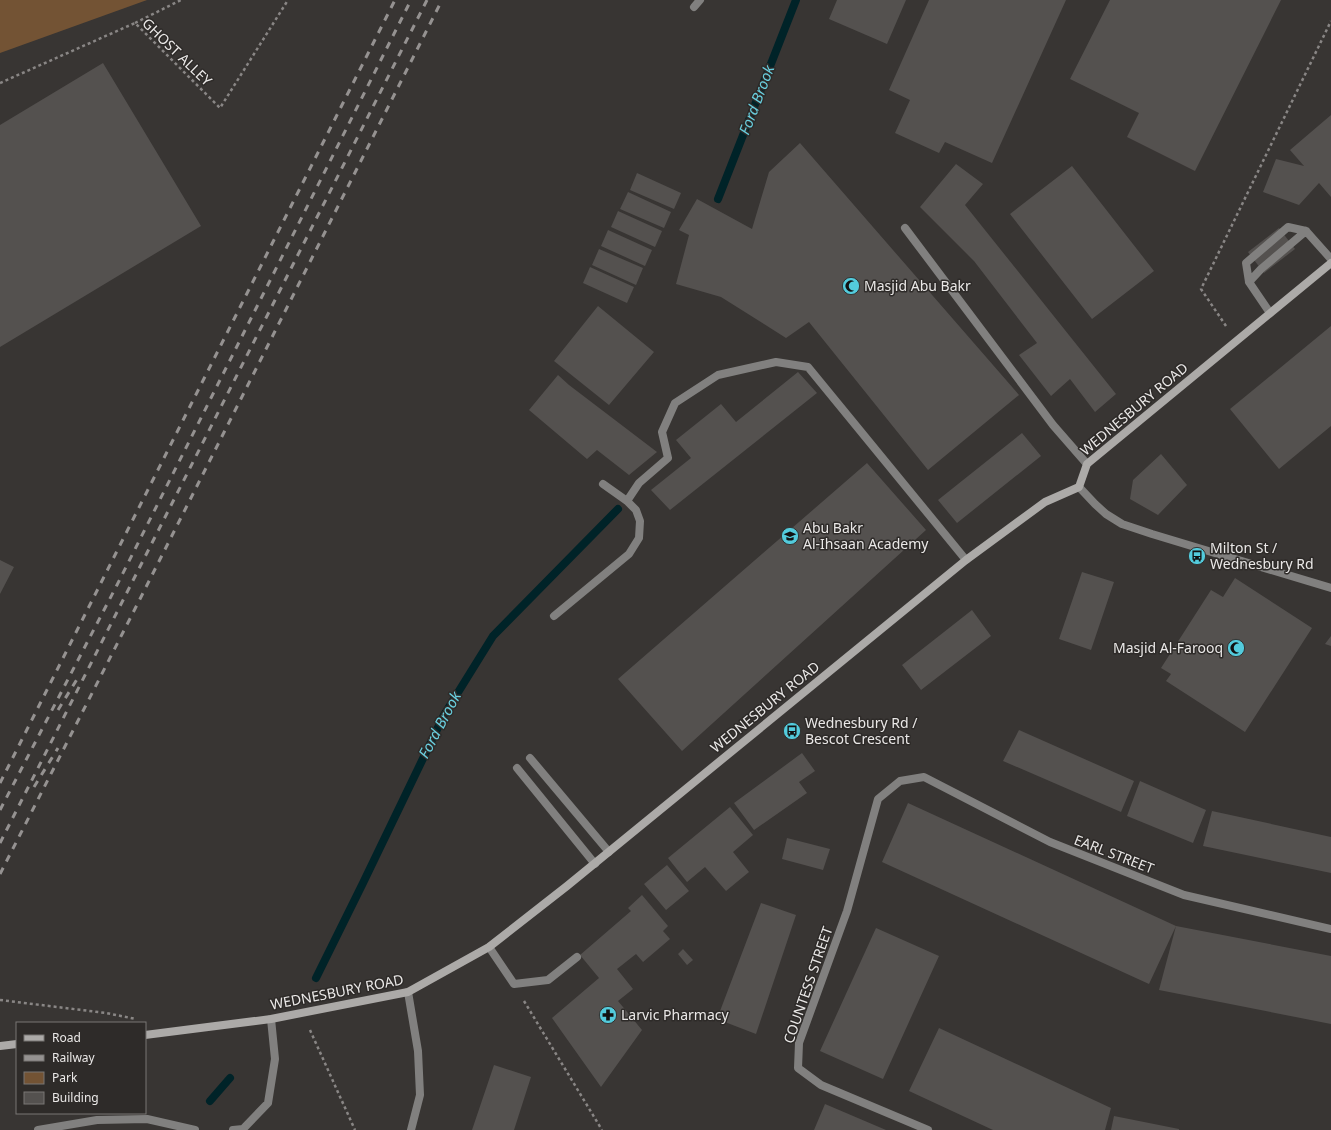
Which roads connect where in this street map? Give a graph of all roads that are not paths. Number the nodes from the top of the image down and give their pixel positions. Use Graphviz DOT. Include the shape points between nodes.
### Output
graph roads {
  1 [pos="700,0"];
  2 [pos="694,7"];
  3 [pos="905,228"];
  4 [pos="1306,231"];
  5 [pos="1331,259"];
  6 [pos="1331,263"];
  7 [pos="1249,282"];
  8 [pos="1270,312"];
  9 [pos="1087,464"];
  10 [pos="604,484"];
  11 [pos="1079,487"];
  12 [pos="627,501"];
  13 [pos="966,560"];
  14 [pos="1331,588"];
  15 [pos="554,616"];
  16 [pos="530,758"];
  17 [pos="517,768"];
  18 [pos="900,781"];
  19 [pos="609,852"];
  20 [pos="594,864"];
  21 [pos="1331,929"];
  22 [pos="489,947"];
  23 [pos="577,956"];
  24 [pos="408,992"];
  25 [pos="272,1019"];
  26 [pos="146,1035"];
  27 [pos="16,1044"];
  28 [pos="0,1046"];
  29 [pos="38,1130"];
  30 [pos="195,1130"];
  31 [pos="233,1130"];
  32 [pos="411,1130"];
  33 [pos="928,1130"];
  1 -- 2 [label="street"];
  3 -- 9 [label="street" via="1053,425"];
  4 -- 5 [label="street"];
  4 -- 7 [label="street"];
  4 -- 7 [label="street" via="1288,227 1252,257 1246,263"];
  6 -- 8 [label="street, WEDNESBURY ROAD"];
  7 -- 8 [label="street"];
  8 -- 9 [label="street, WEDNESBURY ROAD"];
  9 -- 11 [label="street, WEDNESBURY ROAD"];
  10 -- 12 [label="street"];
  11 -- 13 [label="street, WEDNESBURY ROAD" via="1045,502"];
  11 -- 14 [label="street" via="1106,514 1122,524"];
  12 -- 13 [label="street" via="639,483 668,458 662,432 675,403 718,375 776,362 808,367"];
  12 -- 15 [label="street" via="636,510 640,521 639,538 629,554"];
  13 -- 19 [label="street, WEDNESBURY ROAD"];
  16 -- 19 [label="street"];
  17 -- 20 [label="street"];
  18 -- 21 [label="street, EARL STREET" via="924,777 1050,842 1184,895"];
  18 -- 33 [label="street, COUNTESS STREET" via="878,799 847,910 799,1043 798,1068 821,1085"];
  19 -- 20 [label="street, WEDNESBURY ROAD"];
  20 -- 22 [label="street, WEDNESBURY ROAD"];
  22 -- 23 [label="street" via="514,984 548,980"];
  22 -- 24 [label="street, WEDNESBURY ROAD"];
  24 -- 25 [label="street, WEDNESBURY ROAD"];
  24 -- 32 [label="street" via="418,1051 420,1095"];
  25 -- 26 [label="street, WEDNESBURY ROAD"];
  25 -- 31 [label="street" via="275,1059 268,1103 243,1129"];
  27 -- 28 [label="street"];
  29 -- 30 [label="street" via="97,1120 147,1119"];
}
